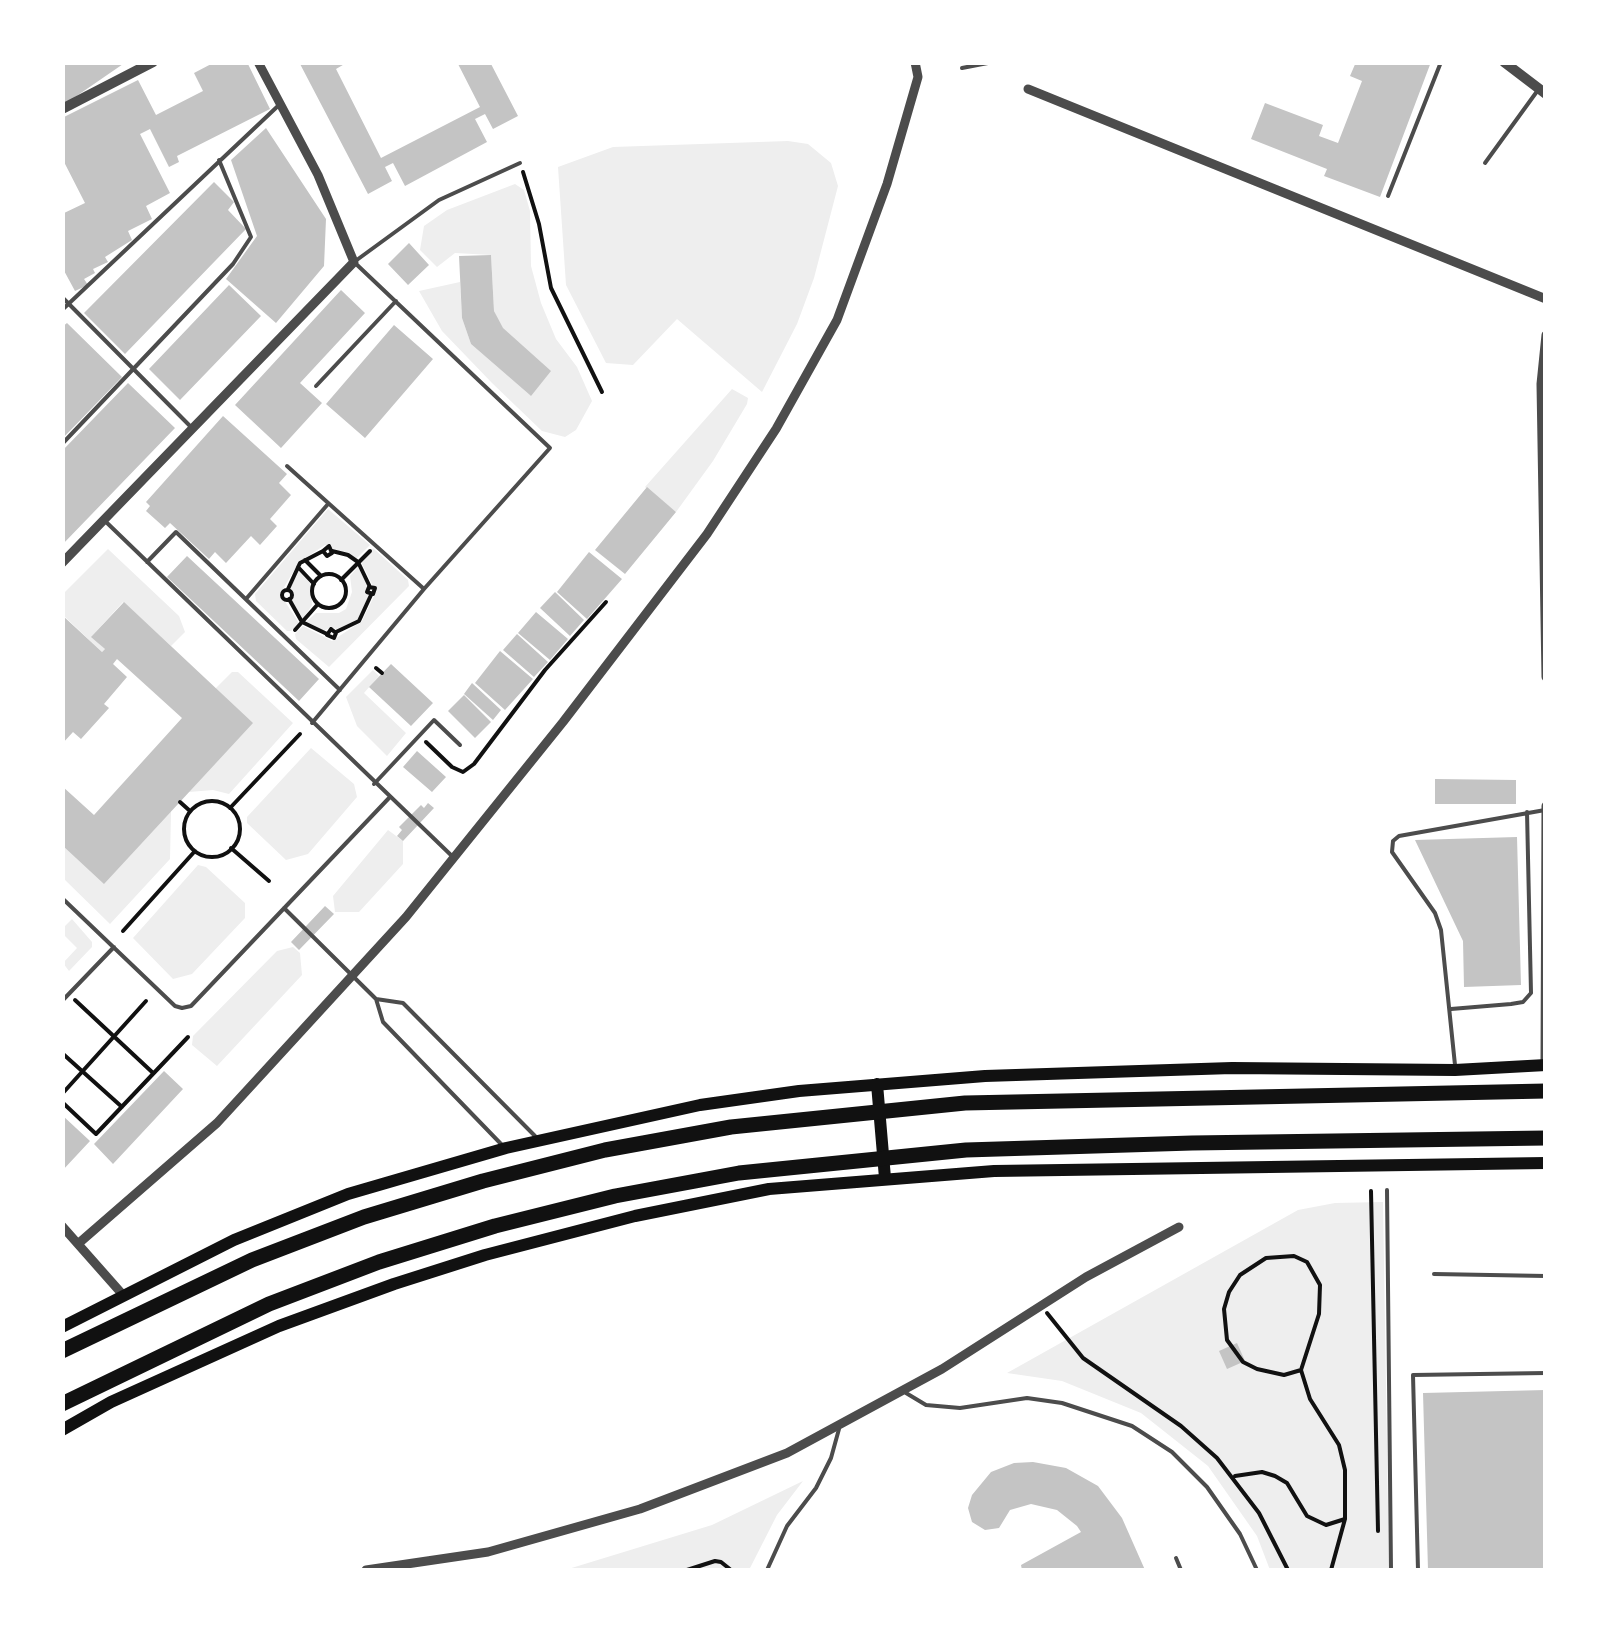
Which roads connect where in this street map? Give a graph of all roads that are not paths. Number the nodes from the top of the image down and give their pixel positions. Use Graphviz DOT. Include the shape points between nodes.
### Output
graph roads {
  1 [pos="258,62"];
  2 [pos="915,62"];
  3 [pos="992,62"];
  4 [pos="1442,62"];
  5 [pos="1504,62"];
  6 [pos="146,64"];
  7 [pos="962,68"];
  8 [pos="1028,89"];
  9 [pos="1542,91"];
  10 [pos="279,104"];
  11 [pos="62,109"];
  12 [pos="219,160"];
  13 [pos="520,163"];
  14 [pos="1485,163"];
  15 [pos="1388,196"];
  16 [pos="354,262"];
  17 [pos="62,297"];
  18 [pos="1546,300"];
  19 [pos="396,301"];
  20 [pos="70,302"];
  21 [pos="62,310"];
  22 [pos="1546,335"];
  23 [pos="133,366"];
  24 [pos="1544,384"];
  25 [pos="316,386"];
  26 [pos="192,428"];
  27 [pos="62,444"];
  28 [pos="286,466"];
  29 [pos="328,504"];
  30 [pos="104,520"];
  31 [pos="65,556"];
  32 [pos="147,562"];
  33 [pos="424,589"];
  34 [pos="246,599"];
  35 [pos="1546,677"];
  36 [pos="340,690"];
  37 [pos="312,724"];
  38 [pos="460,745"];
  39 [pos="374,784"];
  40 [pos="389,798"];
  41 [pos="1545,808"];
  42 [pos="1527,812"];
  43 [pos="454,858"];
  44 [pos="62,898"];
  45 [pos="284,908"];
  46 [pos="114,947"];
  47 [pos="352,975"];
  48 [pos="376,998"];
  49 [pos="62,1000"];
  50 [pos="1451,1009"];
  51 [pos="1545,1065"];
  52 [pos="1456,1070"];
  53 [pos="878,1084"];
  54 [pos="1546,1091"];
  55 [pos="1546,1138"];
  56 [pos="540,1141"];
  57 [pos="506,1148"];
  58 [pos="1546,1162"];
  59 [pos="885,1178"];
  60 [pos="1386,1190"];
  61 [pos="62,1226"];
  62 [pos="1179,1227"];
  63 [pos="79,1244"];
  64 [pos="1434,1274"];
  65 [pos="1546,1276"];
  66 [pos="123,1295"];
  67 [pos="62,1328"];
  68 [pos="62,1351"];
  69 [pos="1546,1373"];
  70 [pos="902,1391"];
  71 [pos="62,1404"];
  72 [pos="840,1424"];
  73 [pos="62,1430"];
  74 [pos="1176,1558"];
  75 [pos="366,1570"];
  76 [pos="767,1570"];
  77 [pos="1180,1570"];
  78 [pos="1256,1570"];
  79 [pos="1390,1570"];
  80 [pos="1418,1570"];
  1 -- 10 [label="street"];
  2 -- 43 [label="street" via="918,77 887,184 837,320 776,429 706,534"];
  3 -- 7 [label="lane"];
  4 -- 15 [label="lane"];
  5 -- 9 [label="street"];
  6 -- 11 [label="street"];
  8 -- 18 [label="street"];
  9 -- 14 [label="lane"];
  10 -- 12 [label="lane"];
  10 -- 16 [label="street"];
  12 -- 20 [label="lane"];
  12 -- 23 [label="lane" via="251,237"];
  13 -- 16 [label="lane" via="439,200"];
  16 -- 19 [label="lane"];
  16 -- 26 [label="street"];
  17 -- 20 [label="lane"];
  19 -- 25 [label="lane"];
  19 -- 33 [label="lane" via="550,448"];
  20 -- 21 [label="lane"];
  20 -- 23 [label="lane"];
  22 -- 24 [label="street"];
  23 -- 26 [label="lane"];
  23 -- 27 [label="lane"];
  24 -- 35 [label="street"];
  26 -- 30 [label="street"];
  28 -- 29 [label="lane"];
  29 -- 33 [label="lane"];
  29 -- 34 [label="lane"];
  30 -- 31 [label="street"];
  30 -- 32 [label="lane"];
  32 -- 34 [label="lane" via="176,532"];
  32 -- 37 [label="lane"];
  33 -- 36 [label="lane"];
  34 -- 36 [label="lane"];
  36 -- 37 [label="lane"];
  37 -- 39 [label="lane"];
  38 -- 39 [label="lane" via="434,720"];
  39 -- 40 [label="lane"];
  40 -- 43 [label="lane"];
  40 -- 45 [label="lane"];
  41 -- 42 [label="lane"];
  41 -- 51 [label="street"];
  42 -- 50 [label="lane" via="1530,993 1522,1002"];
  42 -- 50 [label="lane" via="1393,842 1392,852 1439,923"];
  43 -- 47 [label="street"];
  44 -- 46 [label="lane"];
  45 -- 46 [label="lane" via="182,1008"];
  45 -- 47 [label="lane"];
  46 -- 49 [label="lane"];
  47 -- 48 [label="lane"];
  47 -- 63 [label="street" via="216,1123"];
  48 -- 56 [label="lane" via="404,1003"];
  48 -- 57 [label="lane" via="383,1022"];
  50 -- 52 [label="lane"];
  51 -- 52 [label="main road"];
  52 -- 53 [label="main road" via="1232,1068"];
  53 -- 56 [label="main road" via="722,1102"];
  53 -- 59 [label="main road"];
  54 -- 68 [label="highway" via="964,1103 731,1127 482,1180 364,1218 252,1260"];
  55 -- 71 [label="highway" via="966,1150 703,1180 495,1226 379,1262 269,1304"];
  56 -- 57 [label="main road"];
  57 -- 66 [label="main road" via="348,1194"];
  58 -- 59 [label="main road"];
  59 -- 73 [label="main road" via="769,1189 485,1255 279,1326"];
  60 -- 79 [label="lane"];
  61 -- 63 [label="street"];
  62 -- 70 [label="street"];
  63 -- 66 [label="street"];
  64 -- 65 [label="lane"];
  66 -- 67 [label="main road"];
  69 -- 80 [label="lane" via="1413,1376"];
  70 -- 72 [label="street"];
  70 -- 78 [label="lane" via="926,1405 960,1408 1027,1398 1062,1403 1132,1426 1172,1452 1207,1487"];
  72 -- 75 [label="street" via="786,1454 640,1509 488,1552"];
  72 -- 76 [label="lane" via="832,1458"];
  74 -- 77 [label="lane"];
}
